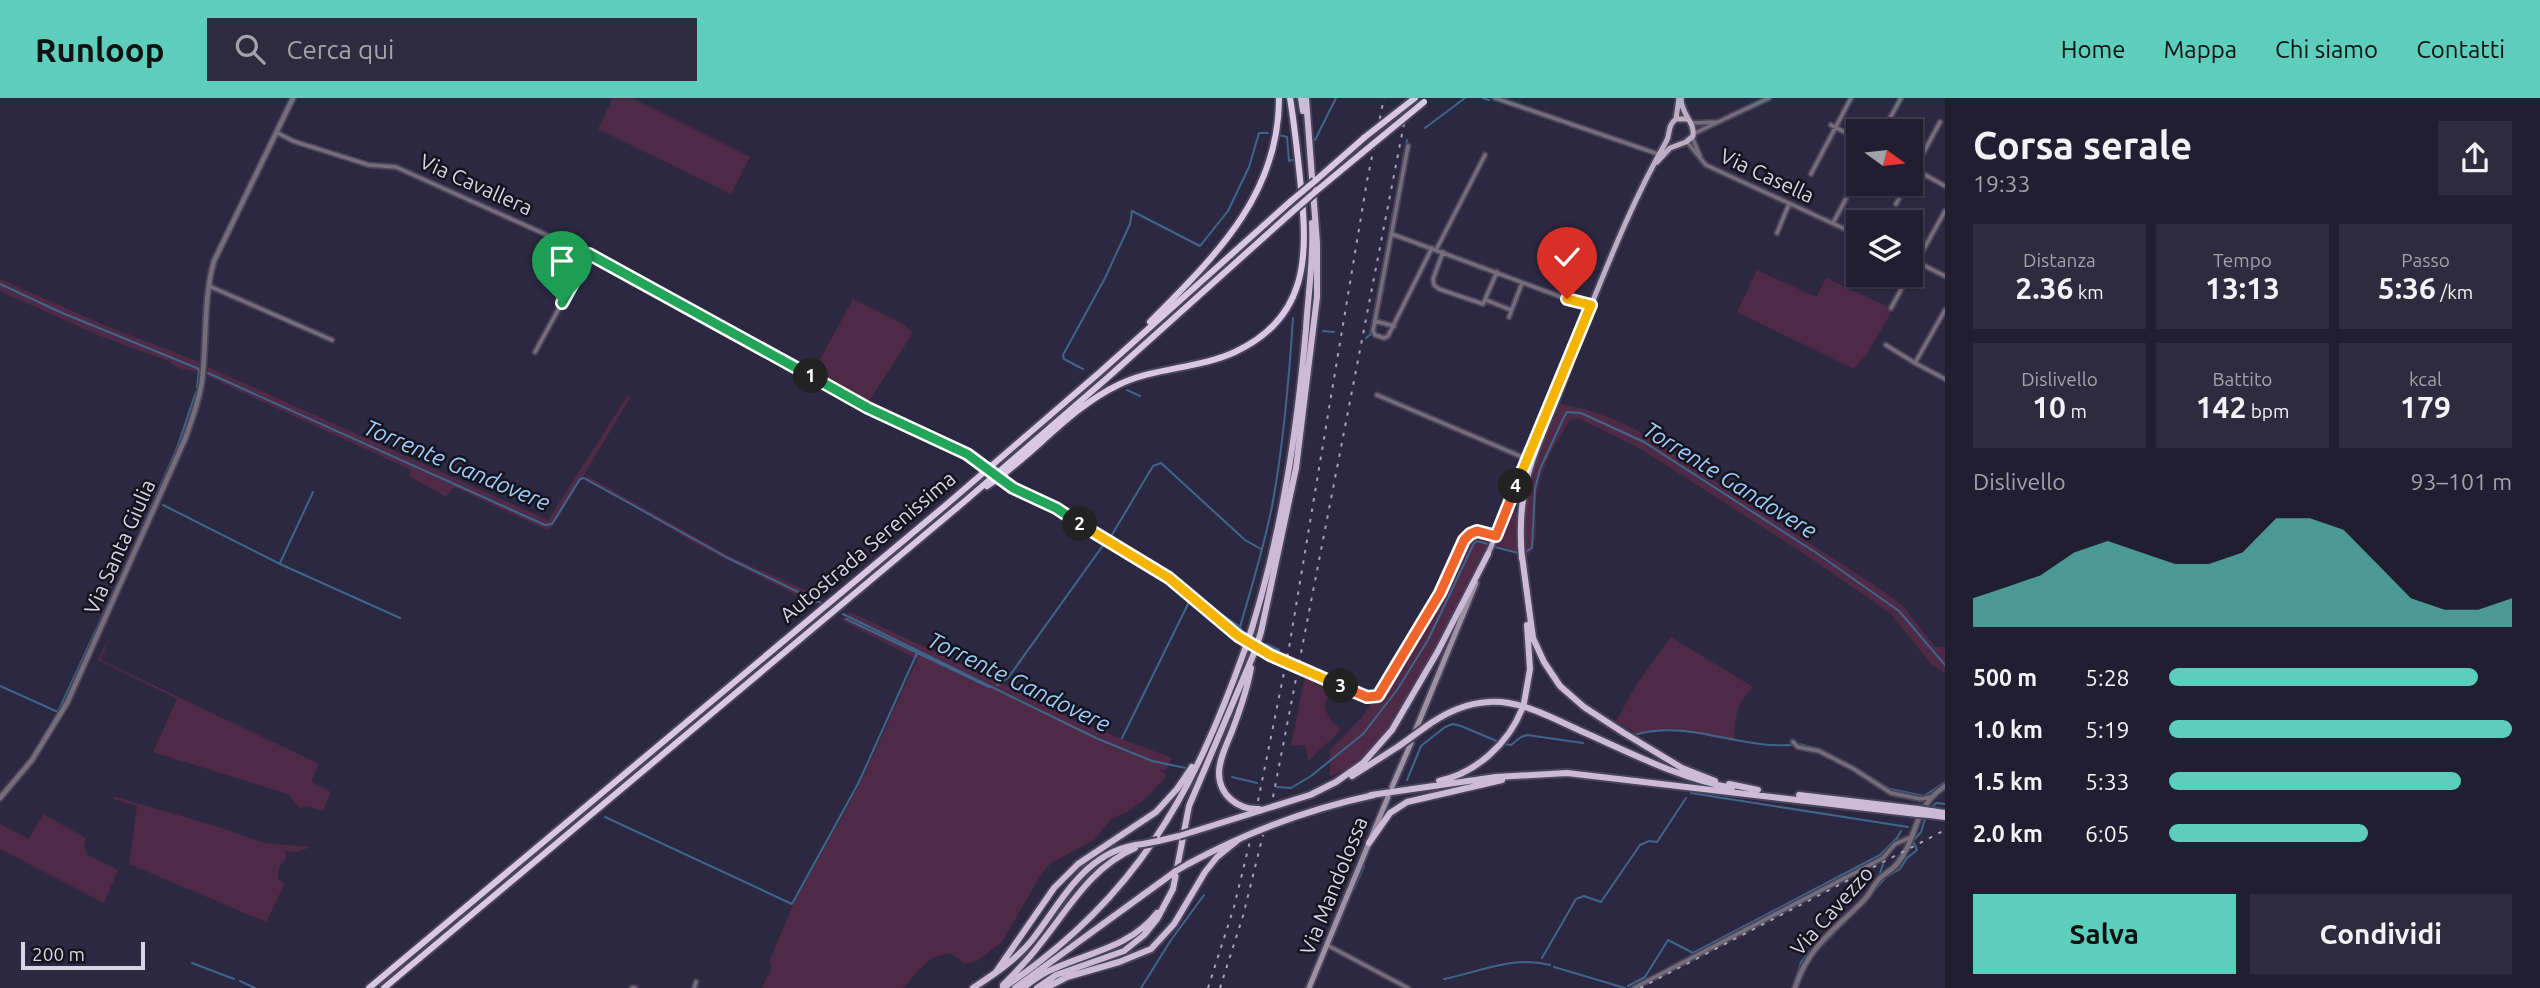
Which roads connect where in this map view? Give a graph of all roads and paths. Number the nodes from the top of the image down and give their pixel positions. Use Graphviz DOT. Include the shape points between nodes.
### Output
graph roads {
  1 [pos="293,98"];
  2 [pos="1279,98"];
  3 [pos="1290,98"];
  4 [pos="1304,98"];
  5 [pos="1415,98"];
  6 [pos="1495,98"];
  7 [pos="1680,98"];
  8 [pos="1755,98"];
  9 [pos="1769,98"];
  10 [pos="1851,98"];
  11 [pos="1901,98"];
  12 [pos="1426,100"];
  13 [pos="1754,105"];
  14 [pos="1676,119"];
  15 [pos="1890,119"];
  16 [pos="1689,121"];
  17 [pos="1718,122"];
  18 [pos="1940,122"];
  19 [pos="1834,126"];
  20 [pos="276,132"];
  21 [pos="1846,132"];
  22 [pos="1670,135"];
  23 [pos="1686,140"];
  24 [pos="1408,146"];
  25 [pos="1923,151"];
  26 [pos="1658,154"];
  27 [pos="1485,155"];
  28 [pos="1811,174"];
  29 [pos="1923,174"];
  30 [pos="1647,175"];
  31 [pos="1945,186"];
  32 [pos="1847,196"];
  33 [pos="1900,196"];
  34 [pos="1790,204"];
  35 [pos="1896,204"];
  36 [pos="1945,211"];
  37 [pos="1833,223"];
  38 [pos="1846,229"];
  39 [pos="1776,233"];
  40 [pos="1392,234"];
  41 [pos="1434,249"];
  42 [pos="1923,251"];
  43 [pos="1443,252"];
  44 [pos="589,254"];
  45 [pos="1923,265"];
  46 [pos="1497,272"];
  47 [pos="1945,276"];
  48 [pos="1522,282"];
  49 [pos="209,286"];
  50 [pos="1902,287"];
  51 [pos="1486,300"];
  52 [pos="1591,305"];
  53 [pos="1891,308"];
  54 [pos="1511,310"];
  55 [pos="1945,310"];
  56 [pos="1509,317"];
  57 [pos="1375,321"];
  58 [pos="1394,326"];
  59 [pos="332,340"];
  60 [pos="1886,345"];
  61 [pos="535,352"];
  62 [pos="1572,354"];
  63 [pos="1915,363"];
  64 [pos="1099,373"];
  65 [pos="1945,379"];
  66 [pos="1377,395"];
  67 [pos="1528,459"];
  68 [pos="965,501"];
  69 [pos="1496,536"];
  70 [pos="1488,554"];
  71 [pos="1522,556"];
  72 [pos="1255,651"];
  73 [pos="1416,729"];
  74 [pos="1211,735"];
  75 [pos="1793,742"];
  76 [pos="1411,743"];
  77 [pos="1542,773"];
  78 [pos="1945,786"];
  79 [pos="1392,788"];
  80 [pos="1758,790"];
  81 [pos="1310,794"];
  82 [pos="1371,795"];
  83 [pos="1388,797"];
  84 [pos="1931,797"];
  85 [pos="0,798"];
  86 [pos="1279,806"];
  87 [pos="1918,812"];
  88 [pos="1945,815"];
  89 [pos="1248,834"];
  90 [pos="1909,838"];
  91 [pos="1369,843"];
  92 [pos="1143,845"];
  93 [pos="1175,880"];
  94 [pos="1327,945"];
  95 [pos="996,972"];
  96 [pos="696,982"];
  97 [pos="369,988"];
  98 [pos="384,988"];
  99 [pos="694,988"];
  100 [pos="973,988"];
  101 [pos="1001,988"];
  102 [pos="1015,988"];
  103 [pos="1023,988"];
  104 [pos="1037,988"];
  105 [pos="1046,988"];
  106 [pos="1309,988"];
  107 [pos="1408,988"];
  108 [pos="1634,988"];
  109 [pos="1795,988"];
  1 -- 20 [label="street, Via Santa Giulia"];
  2 -- 64 [label="highway" via="1271,158 1244,215 1210,261"];
  3 -- 68 [label="highway" via="1305,250 1297,286 1280,317 1234,353 1146,374 1105,392"];
  4 -- 72 [label="highway, bridge" via="1317,243 1317,297 1296,468"];
  4 -- 74 [label="highway, bridge" via="1313,245 1296,429 1269,569 1245,649"];
  5 -- 64 [label="highway, Autostrada Serenissima, bridge" via="1223,260"];
  6 -- 26 [label="street"];
  7 -- 14 [label="main road"];
  7 -- 16 [label="main road"];
  8 -- 13 [label="street"];
  9 -- 13 [label="street"];
  10 -- 19 [label="street"];
  11 -- 15 [label="street"];
  12 -- 68 [label="highway, Autostrada Serenissima, bridge"];
  13 -- 17 [label="street"];
  14 -- 16 [label="main road"];
  14 -- 22 [label="main road"];
  16 -- 17 [label="street"];
  16 -- 23 [label="main road"];
  17 -- 23 [label="street"];
  18 -- 25 [label="street"];
  19 -- 21 [label="street"];
  19 -- 28 [label="street"];
  20 -- 44 [label="street, Via Cavallera" via="369,165 396,167"];
  20 -- 49 [label="street, Via Santa Giulia" via="216,254"];
  22 -- 23 [label="main road"];
  22 -- 26 [label="main road"];
  23 -- 26 [label="main road"];
  23 -- 30 [label="main road" via="1666,152"];
  23 -- 34 [label="street, Via Casella" via="1702,161"];
  24 -- 40 [label="street"];
  26 -- 30 [label="main road"];
  27 -- 41 [label="street"];
  29 -- 31 [label="street"];
  30 -- 52 [label="main road"];
  32 -- 37 [label="street"];
  33 -- 35 [label="street"];
  34 -- 37 [label="street, Via Casella"];
  34 -- 39 [label="street"];
  36 -- 42 [label="street"];
  37 -- 38 [label="street, Via Casella"];
  40 -- 41 [label="street"];
  40 -- 57 [label="street"];
  41 -- 43 [label="street"];
  41 -- 58 [label="street"];
  43 -- 46 [label="street"];
  43 -- 51 [label="street" via="1433,279 1436,286 1480,304"];
  44 -- 61 [label="street"];
  44 -- 69 [label="street, Via Cavallera, bridge" via="868,408 983,463 1018,491 1056,508 1169,578 1238,636 1367,697 1383,691 1471,531"];
  45 -- 47 [label="street"];
  46 -- 48 [label="street"];
  46 -- 51 [label="street"];
  48 -- 52 [label="street"];
  48 -- 54 [label="street"];
  49 -- 59 [label="street"];
  49 -- 85 [label="street, Via Santa Giulia" via="202,383 185,439 67,703 33,760"];
  50 -- 53 [label="street"];
  51 -- 54 [label="street"];
  52 -- 62 [label="main road"];
  54 -- 56 [label="street"];
  55 -- 63 [label="street"];
  57 -- 58 [label="street"];
  57 -- 58 [label="street" via="1374,334 1384,338"];
  60 -- 63 [label="street"];
  62 -- 67 [label="main road"];
  62 -- 71 [label="highway" via="1526,480"];
  63 -- 65 [label="street"];
  64 -- 97 [label="highway, Autostrada Serenissima"];
  66 -- 67 [label="street"];
  67 -- 69 [label="main road"];
  68 -- 98 [label="highway, Autostrada Serenissima"];
  69 -- 70 [label="main road"];
  70 -- 73 [label="main road"];
  70 -- 81 [label="highway" via="1392,730 1363,763"];
  71 -- 80 [label="highway" via="1536,646 1554,679 1569,695 1688,771"];
  71 -- 82 [label="highway" via="1530,660 1529,683 1516,722 1476,765 1445,780"];
  72 -- 86 [label="highway" via="1219,776 1228,797 1240,805 1253,809"];
  72 -- 93 [label="highway" via="1189,806"];
  74 -- 95 [label="highway" via="1166,802 1078,864 1054,888"];
  74 -- 101 [label="highway" via="1171,814 1131,873 1073,934"];
  75 -- 84 [label="street" via="1854,769 1891,793"];
  76 -- 79 [label="main road"];
  77 -- 82 [label="highway"];
  77 -- 87 [label="highway"];
  77 -- 91 [label="highway" via="1407,802 1390,813"];
  78 -- 84 [label="street"];
  80 -- 81 [label="highway, bridge" via="1679,775 1541,713 1490,702 1463,707 1348,778"];
  80 -- 87 [label="highway"];
  81 -- 86 [label="highway"];
  82 -- 89 [label="highway"];
  83 -- 91 [label="main road, Via Mandolossa"];
  84 -- 90 [label="street"];
  86 -- 92 [label="highway, bridge"];
  87 -- 88 [label="highway, bridge"];
  89 -- 102 [label="highway, bridge" via="1175,871"];
  89 -- 105 [label="highway" via="1217,857 1174,924 1151,949"];
  90 -- 108 [label="street" via="1895,844 1883,858"];
  90 -- 109 [label="street, Via Cavezzo" via="1900,859 1809,956"];
  91 -- 94 [label="main road, Via Mandolossa"];
  92 -- 95 [label="highway" via="1124,847 1091,865 1025,948"];
  92 -- 101 [label="highway" via="1114,859 1088,881"];
  93 -- 103 [label="highway" via="1159,910 1135,935 1049,970"];
  93 -- 104 [label="highway" via="1162,912 1138,941 1117,955 1056,975"];
  94 -- 106 [label="main road, Via Mandolossa"];
  94 -- 107 [label="street"];
  95 -- 100 [label="highway"];
  96 -- 99 [label="street"];
}
